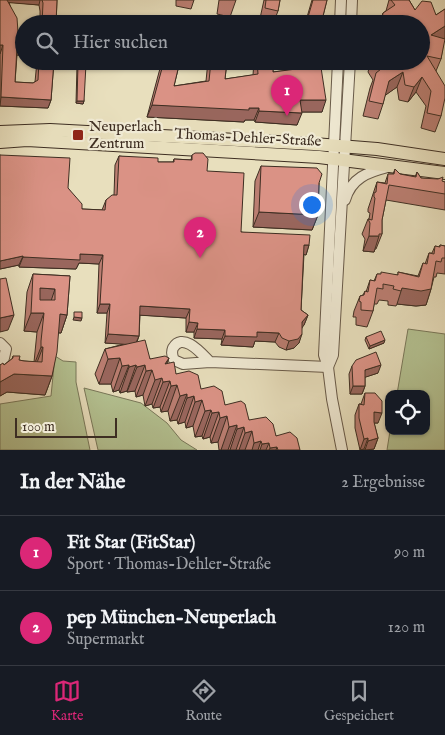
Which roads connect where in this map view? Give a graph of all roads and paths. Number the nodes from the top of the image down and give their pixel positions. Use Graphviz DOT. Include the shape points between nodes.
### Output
graph roads {
  1 [pos="341,0"];
  2 [pos="352,0"];
  3 [pos="357,0"];
  4 [pos="340,15"];
  5 [pos="351,15"];
  6 [pos="352,15"];
  7 [pos="338,70"];
  8 [pos="349,70"];
  9 [pos="0,132"];
  10 [pos="49,136"];
  11 [pos="0,142"];
  12 [pos="339,153"];
  13 [pos="445,159"];
  14 [pos="393,166"];
  15 [pos="445,173"];
  16 [pos="342,210"];
  17 [pos="0,343"];
  18 [pos="0,361"];
  19 [pos="210,362"];
  20 [pos="328,367"];
  21 [pos="342,450"];
  1 -- 4 [label="street"];
  2 -- 5 [label="street"];
  3 -- 6 [label="street"];
  7 -- 12 [label="street"];
  8 -- 12 [label="street"];
  9 -- 10 [label="main road, Thomas-Dehler-Straße"];
  10 -- 11 [label="main road, Thomas-Dehler-Straße"];
  10 -- 12 [label="main road, Thomas-Dehler-Straße"];
  12 -- 13 [label="main road, Thomas-Dehler-Straße" via="377,149"];
  12 -- 14 [label="main road, Thomas-Dehler-Straße"];
  12 -- 16 [label="street"];
  12 -- 20 [label="street" via="324,355"];
  14 -- 15 [label="main road, Thomas-Dehler-Straße"];
  14 -- 16 [label="street" via="357,179 346,195"];
  16 -- 20 [label="street" via="333,356"];
  17 -- 18 [label="street" via="6,349"];
  19 -- 20 [label="street"];
  20 -- 21 [label="street"];
}
